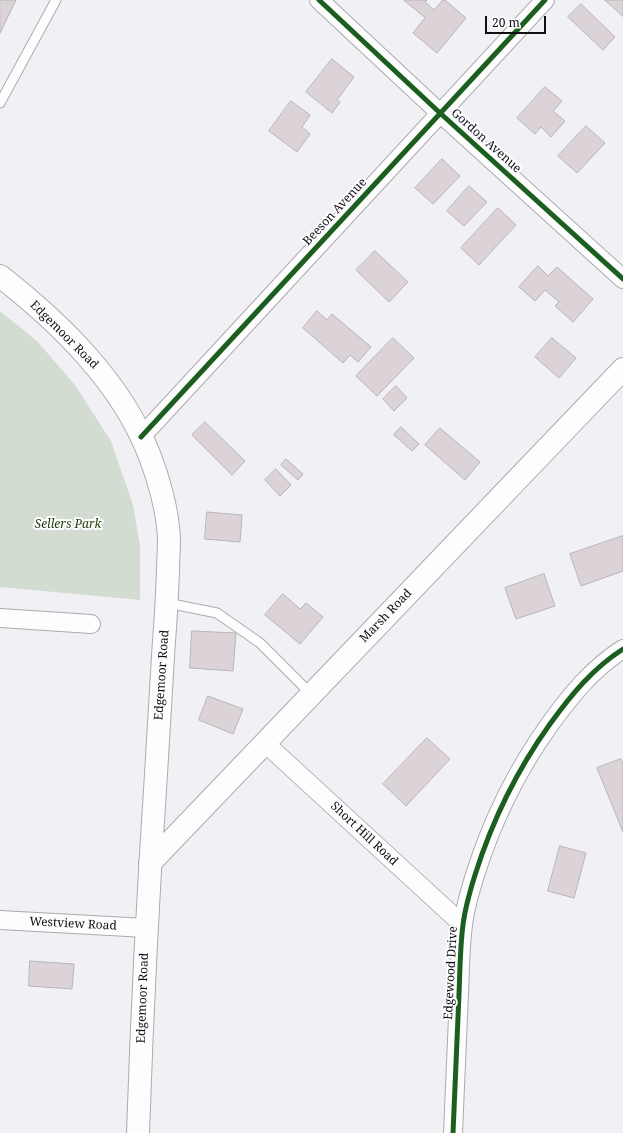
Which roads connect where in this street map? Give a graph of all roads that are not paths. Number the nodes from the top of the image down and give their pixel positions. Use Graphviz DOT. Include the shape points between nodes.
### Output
graph roads {
  1 [pos="56,0"];
  2 [pos="319,0"];
  3 [pos="545,0"];
  4 [pos="0,103"];
  5 [pos="440,113"];
  6 [pos="0,276"];
  7 [pos="623,279"];
  8 [pos="623,369"];
  9 [pos="141,437"];
  10 [pos="166,603"];
  11 [pos="0,618"];
  12 [pos="91,624"];
  13 [pos="623,648"];
  14 [pos="311,694"];
  15 [pos="265,743"];
  16 [pos="150,863"];
  17 [pos="0,920"];
  18 [pos="463,925"];
  19 [pos="146,928"];
  20 [pos="138,1133"];
  21 [pos="453,1133"];
  1 -- 4 [label="lane"];
  2 -- 5 [label="street, Gordon Avenue"];
  3 -- 5 [label="street, Beeson Avenue"];
  5 -- 7 [label="street, Gordon Avenue"];
  5 -- 9 [label="street, Beeson Avenue"];
  6 -- 9 [label="main road, Edgemoor Road" via="49,318 97,367"];
  8 -- 14 [label="main road, Marsh Road"];
  9 -- 10 [label="main road, Edgemoor Road" via="158,481 169,539"];
  10 -- 14 [label="lane" via="217,613 260,643"];
  10 -- 16 [label="main road, Edgemoor Road"];
  11 -- 12 [label="street"];
  13 -- 18 [label="street, Edgewood Drive" via="589,675 570,697 517,774 482,855 470,890"];
  14 -- 15 [label="main road, Marsh Road"];
  15 -- 16 [label="main road, Marsh Road"];
  15 -- 18 [label="street, Short Hill Road"];
  16 -- 19 [label="main road, Edgemoor Road"];
  17 -- 19 [label="street, Westview Road"];
  18 -- 21 [label="street, Edgewood Drive"];
  19 -- 20 [label="main road, Edgemoor Road"];
}
